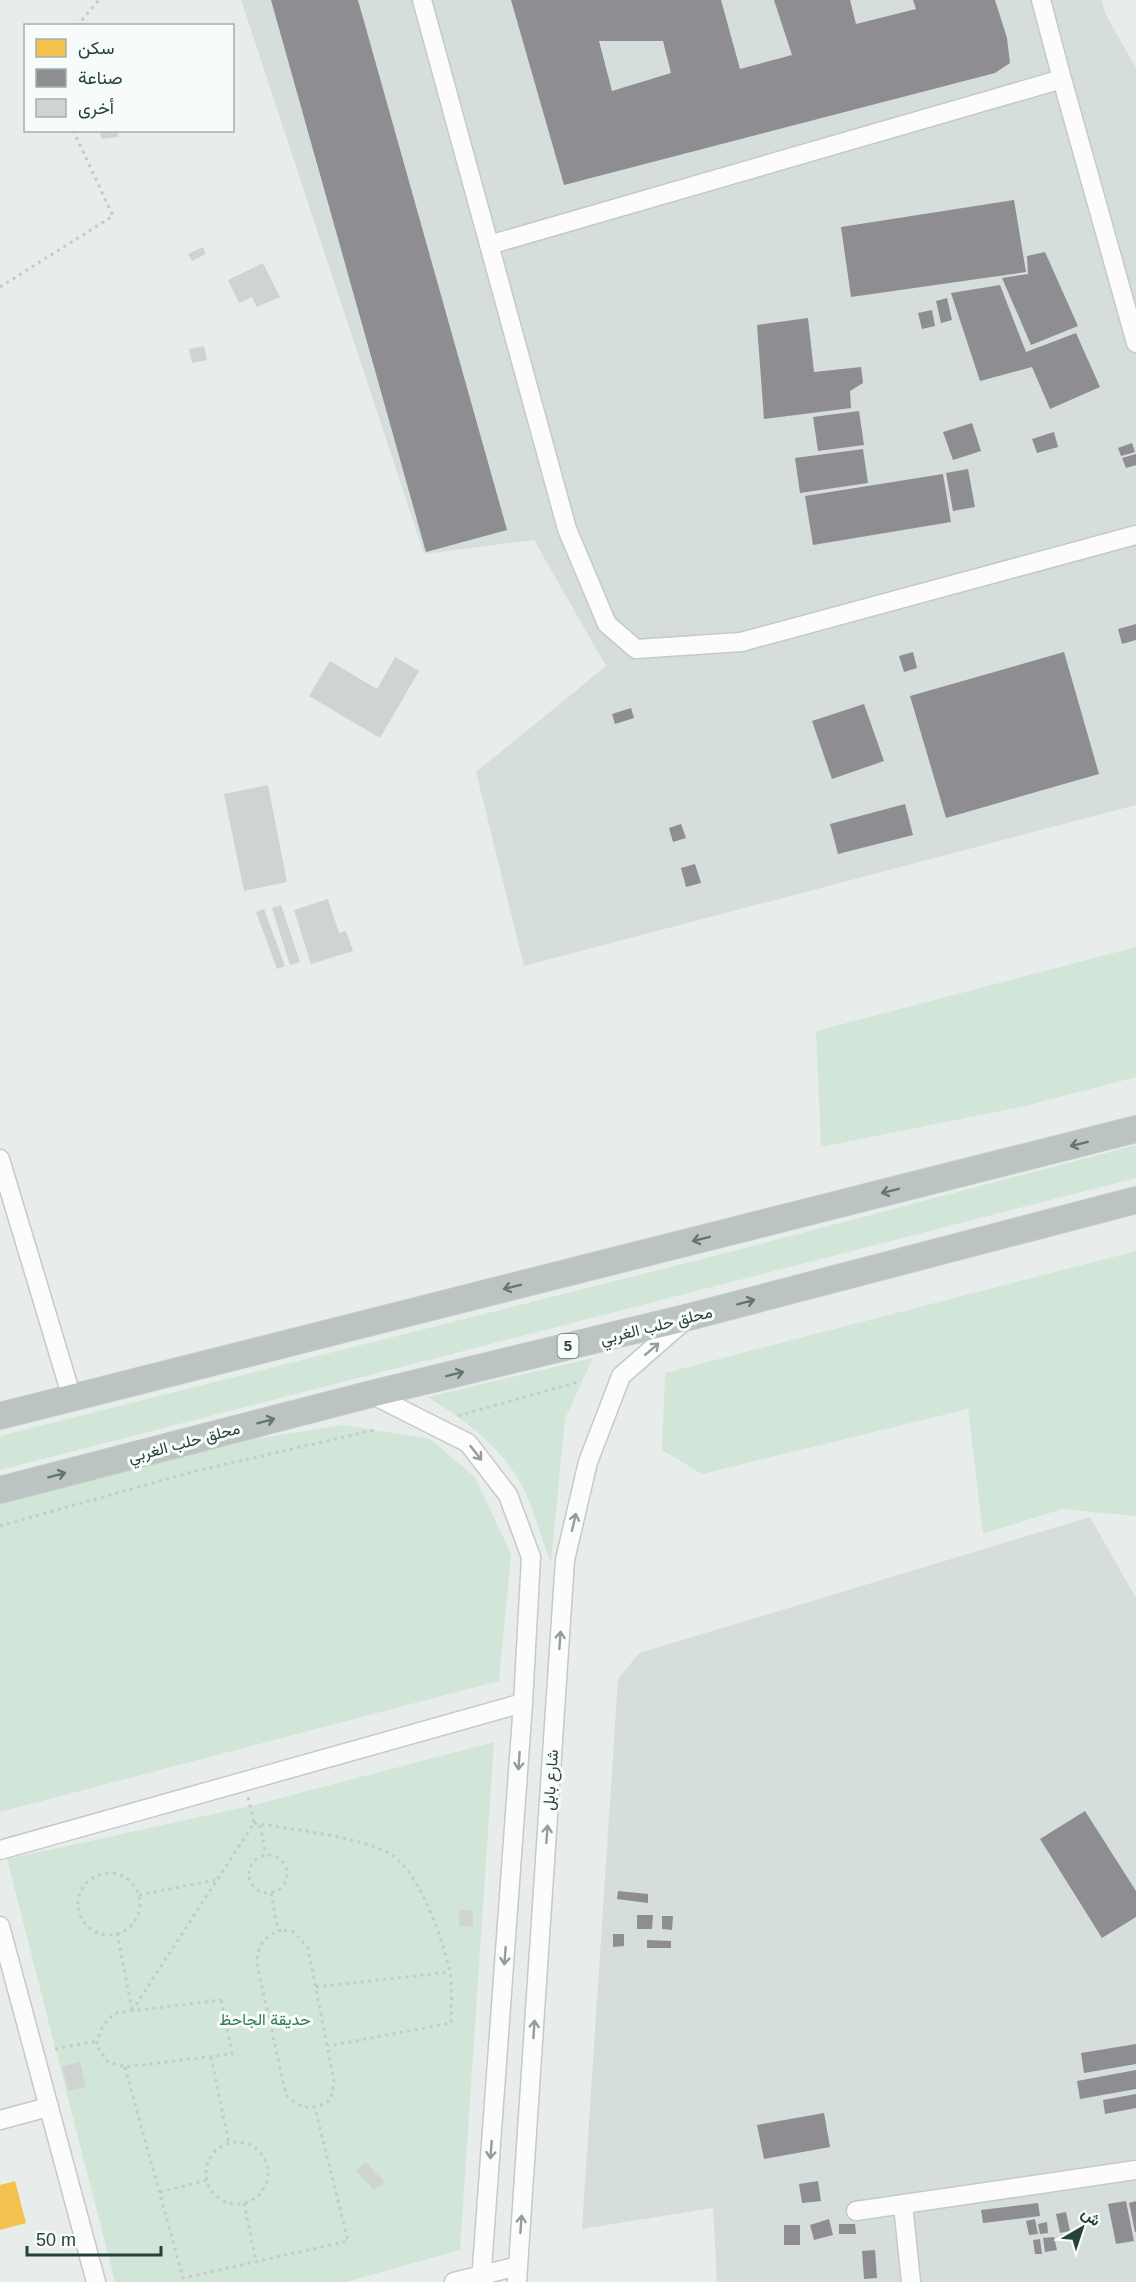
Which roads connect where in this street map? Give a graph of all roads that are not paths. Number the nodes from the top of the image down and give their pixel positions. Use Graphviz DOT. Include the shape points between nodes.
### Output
graph roads {
  1 [pos="422,0"];
  2 [pos="1041,0"];
  3 [pos="1062,80"];
  4 [pos="489,245"];
  5 [pos="1136,343"];
  6 [pos="1136,535"];
  7 [pos="1136,1129"];
  8 [pos="0,1159"];
  9 [pos="1136,1200"];
  10 [pos="689,1317"];
  11 [pos="371,1394"];
  12 [pos="72,1398"];
  13 [pos="0,1416"];
  14 [pos="0,1490"];
  15 [pos="530,1576"];
  16 [pos="564,1579"];
  17 [pos="523,1703"];
  18 [pos="0,1850"];
  19 [pos="0,1926"];
  20 [pos="48,2107"];
  21 [pos="0,2120"];
  22 [pos="1136,2170"];
  23 [pos="903,2204"];
  24 [pos="856,2211"];
  25 [pos="518,2274"];
  26 [pos="482,2278"];
  27 [pos="96,2282"];
  28 [pos="454,2282"];
  29 [pos="911,2282"];
  1 -- 4 [label="street"];
  2 -- 3 [label="street"];
  3 -- 4 [label="street"];
  3 -- 5 [label="street"];
  4 -- 6 [label="street" via="567,529 607,624 636,649 741,642"];
  7 -- 12 [label="highway, one-way"];
  8 -- 12 [label="street"];
  10 -- 9 [label="highway, محلق حلب الغربي / 5, one-way"];
  11 -- 10 [label="highway, محلق حلب الغربي / 5, one-way"];
  16 -- 10 [label="street, شارع بابل, one-way" via="588,1461 621,1376"];
  14 -- 11 [label="highway, محلق حلب الغربي / 5, one-way"];
  11 -- 15 [label="street, one-way" via="468,1443 508,1495 531,1557"];
  12 -- 13 [label="highway"];
  15 -- 16 [label="street"];
  15 -- 17 [label="street"];
  25 -- 16 [label="street, شارع بابل, one-way"];
  17 -- 18 [label="street"];
  17 -- 26 [label="street, one-way"];
  19 -- 20 [label="street"];
  20 -- 21 [label="street"];
  20 -- 27 [label="street"];
  22 -- 23 [label="street"];
  23 -- 24 [label="street"];
  23 -- 29 [label="street"];
  25 -- 26 [label="street"];
  26 -- 28 [label="street"];
}
